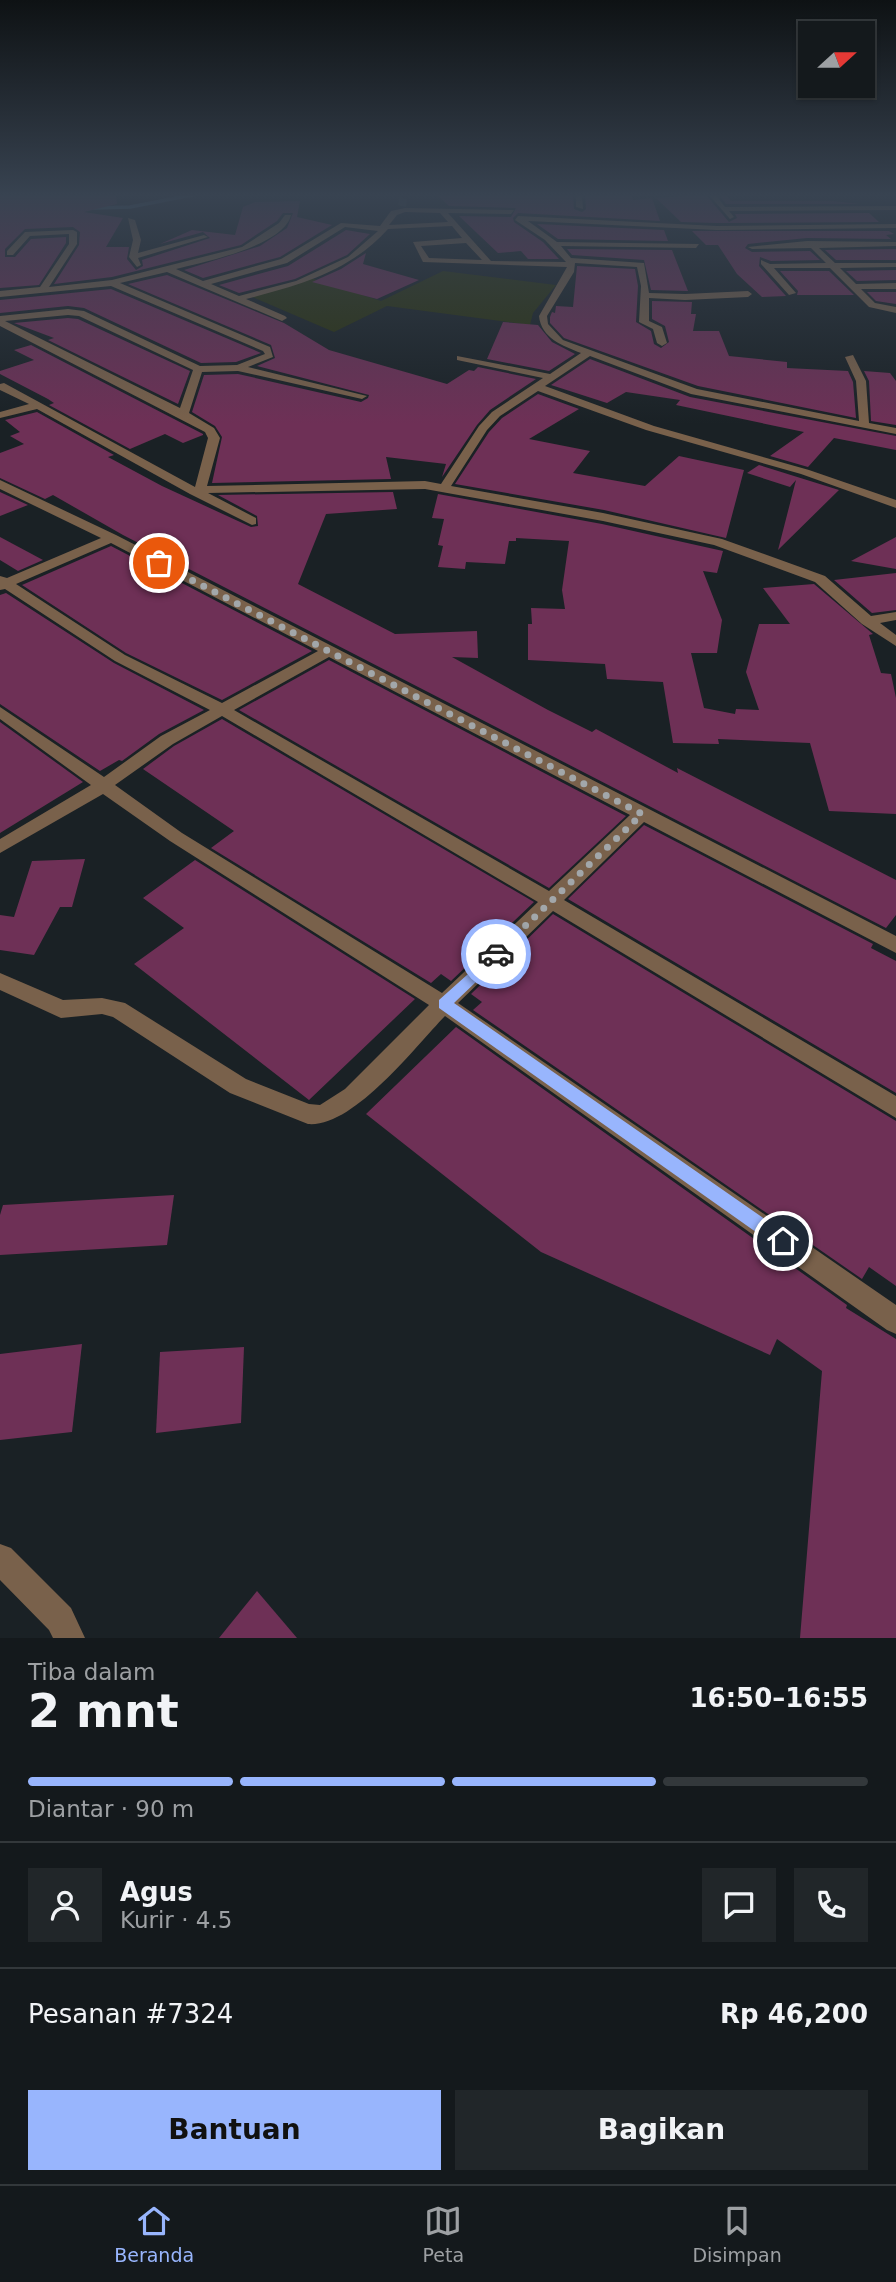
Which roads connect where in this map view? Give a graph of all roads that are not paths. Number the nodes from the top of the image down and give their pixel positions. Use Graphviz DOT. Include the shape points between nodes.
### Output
graph roads {
  1 [pos="55,271"];
  2 [pos="144,271"];
  3 [pos="158,271"];
  4 [pos="174,271"];
  5 [pos="247,271"];
  6 [pos="328,271"];
  7 [pos="566,271"];
  8 [pos="640,271"];
  9 [pos="773,271"];
  10 [pos="839,271"];
  11 [pos="147,274"];
  12 [pos="112,284"];
  13 [pos="202,284"];
  14 [pos="896,286"];
  15 [pos="855,287"];
  16 [pos="43,290"];
  17 [pos="748,293"];
  18 [pos="792,293"];
  19 [pos="0,294"];
  20 [pos="645,295"];
  21 [pos="238,299"];
  22 [pos="896,310"];
  23 [pos="282,318"];
  24 [pos="0,320"];
  25 [pos="662,343"];
  26 [pos="588,353"];
  27 [pos="460,358"];
  28 [pos="850,358"];
  29 [pos="238,368"];
  30 [pos="198,369"];
  31 [pos="552,377"];
  32 [pos="1,386"];
  33 [pos="538,387"];
  34 [pos="362,396"];
  35 [pos="39,405"];
  36 [pos="183,414"];
  37 [pos="0,415"];
  38 [pos="864,424"];
  39 [pos="896,431"];
  40 [pos="0,484"];
  41 [pos="445,487"];
  42 [pos="197,491"];
  43 [pos="896,504"];
  44 [pos="252,522"];
  45 [pos="110,538"];
  46 [pos="2,583"];
  47 [pos="896,616"];
  48 [pos="867,621"];
  49 [pos="896,642"];
  50 [pos="329,651"];
  51 [pos="223,710"];
  52 [pos="0,712"];
  53 [pos="103,786"];
  54 [pos="642,814"];
  55 [pos="0,847"];
  56 [pos="552,900"];
  57 [pos="896,945"];
  58 [pos="0,981"];
  59 [pos="444,1004"];
  60 [pos="896,1108"];
  61 [pos="896,1321"];
  62 [pos="0,1559"];
  63 [pos="69,1638"];
  1 -- 16 [label="street"];
  2 -- 11 [label="street"];
  3 -- 11 [label="street"];
  4 -- 13 [label="street"];
  5 -- 13 [label="street"];
  6 -- 21 [label="street"];
  7 -- 26 [label="street" via="543,321 555,339"];
  8 -- 20 [label="street"];
  9 -- 18 [label="street"];
  10 -- 15 [label="street"];
  11 -- 12 [label="street"];
  12 -- 16 [label="street"];
  12 -- 29 [label="street" via="270,353"];
  13 -- 21 [label="street"];
  14 -- 15 [label="street"];
  15 -- 22 [label="street" via="876,307"];
  16 -- 19 [label="street"];
  17 -- 20 [label="street"];
  20 -- 25 [label="street" via="645,324 656,327"];
  21 -- 23 [label="street"];
  24 -- 30 [label="street" via="80,313"];
  24 -- 36 [label="street"];
  26 -- 31 [label="street"];
  26 -- 38 [label="street" via="705,394"];
  27 -- 31 [label="street"];
  28 -- 38 [label="street" via="862,383"];
  29 -- 30 [label="street"];
  29 -- 34 [label="street"];
  30 -- 36 [label="street"];
  31 -- 33 [label="street"];
  32 -- 35 [label="street"];
  33 -- 41 [label="street" via="496,414"];
  33 -- 43 [label="street" via="650,428 805,472"];
  35 -- 37 [label="street"];
  35 -- 42 [label="street"];
  36 -- 42 [label="street" via="213,434"];
  38 -- 39 [label="street"];
  40 -- 45 [label="street"];
  41 -- 42 [label="street"];
  41 -- 48 [label="street" via="603,517 752,553 820,579"];
  42 -- 44 [label="street"];
  45 -- 46 [label="street"];
  45 -- 50 [label="street"];
  46 -- 51 [label="street" via="120,658"];
  47 -- 48 [label="street"];
  48 -- 49 [label="street"];
  50 -- 51 [label="street"];
  50 -- 54 [label="street"];
  51 -- 53 [label="street" via="167,740"];
  51 -- 56 [label="street"];
  52 -- 53 [label="street"];
  53 -- 55 [label="street"];
  53 -- 59 [label="street" via="176,837"];
  54 -- 56 [label="street"];
  54 -- 57 [label="street"];
  56 -- 59 [label="street"];
  56 -- 60 [label="street"];
  58 -- 59 [label="street" via="61,1009 118,1009 238,1086 321,1115 353,1096"];
  59 -- 61 [label="street"];
  62 -- 63 [label="street" via="60,1619"];
}
